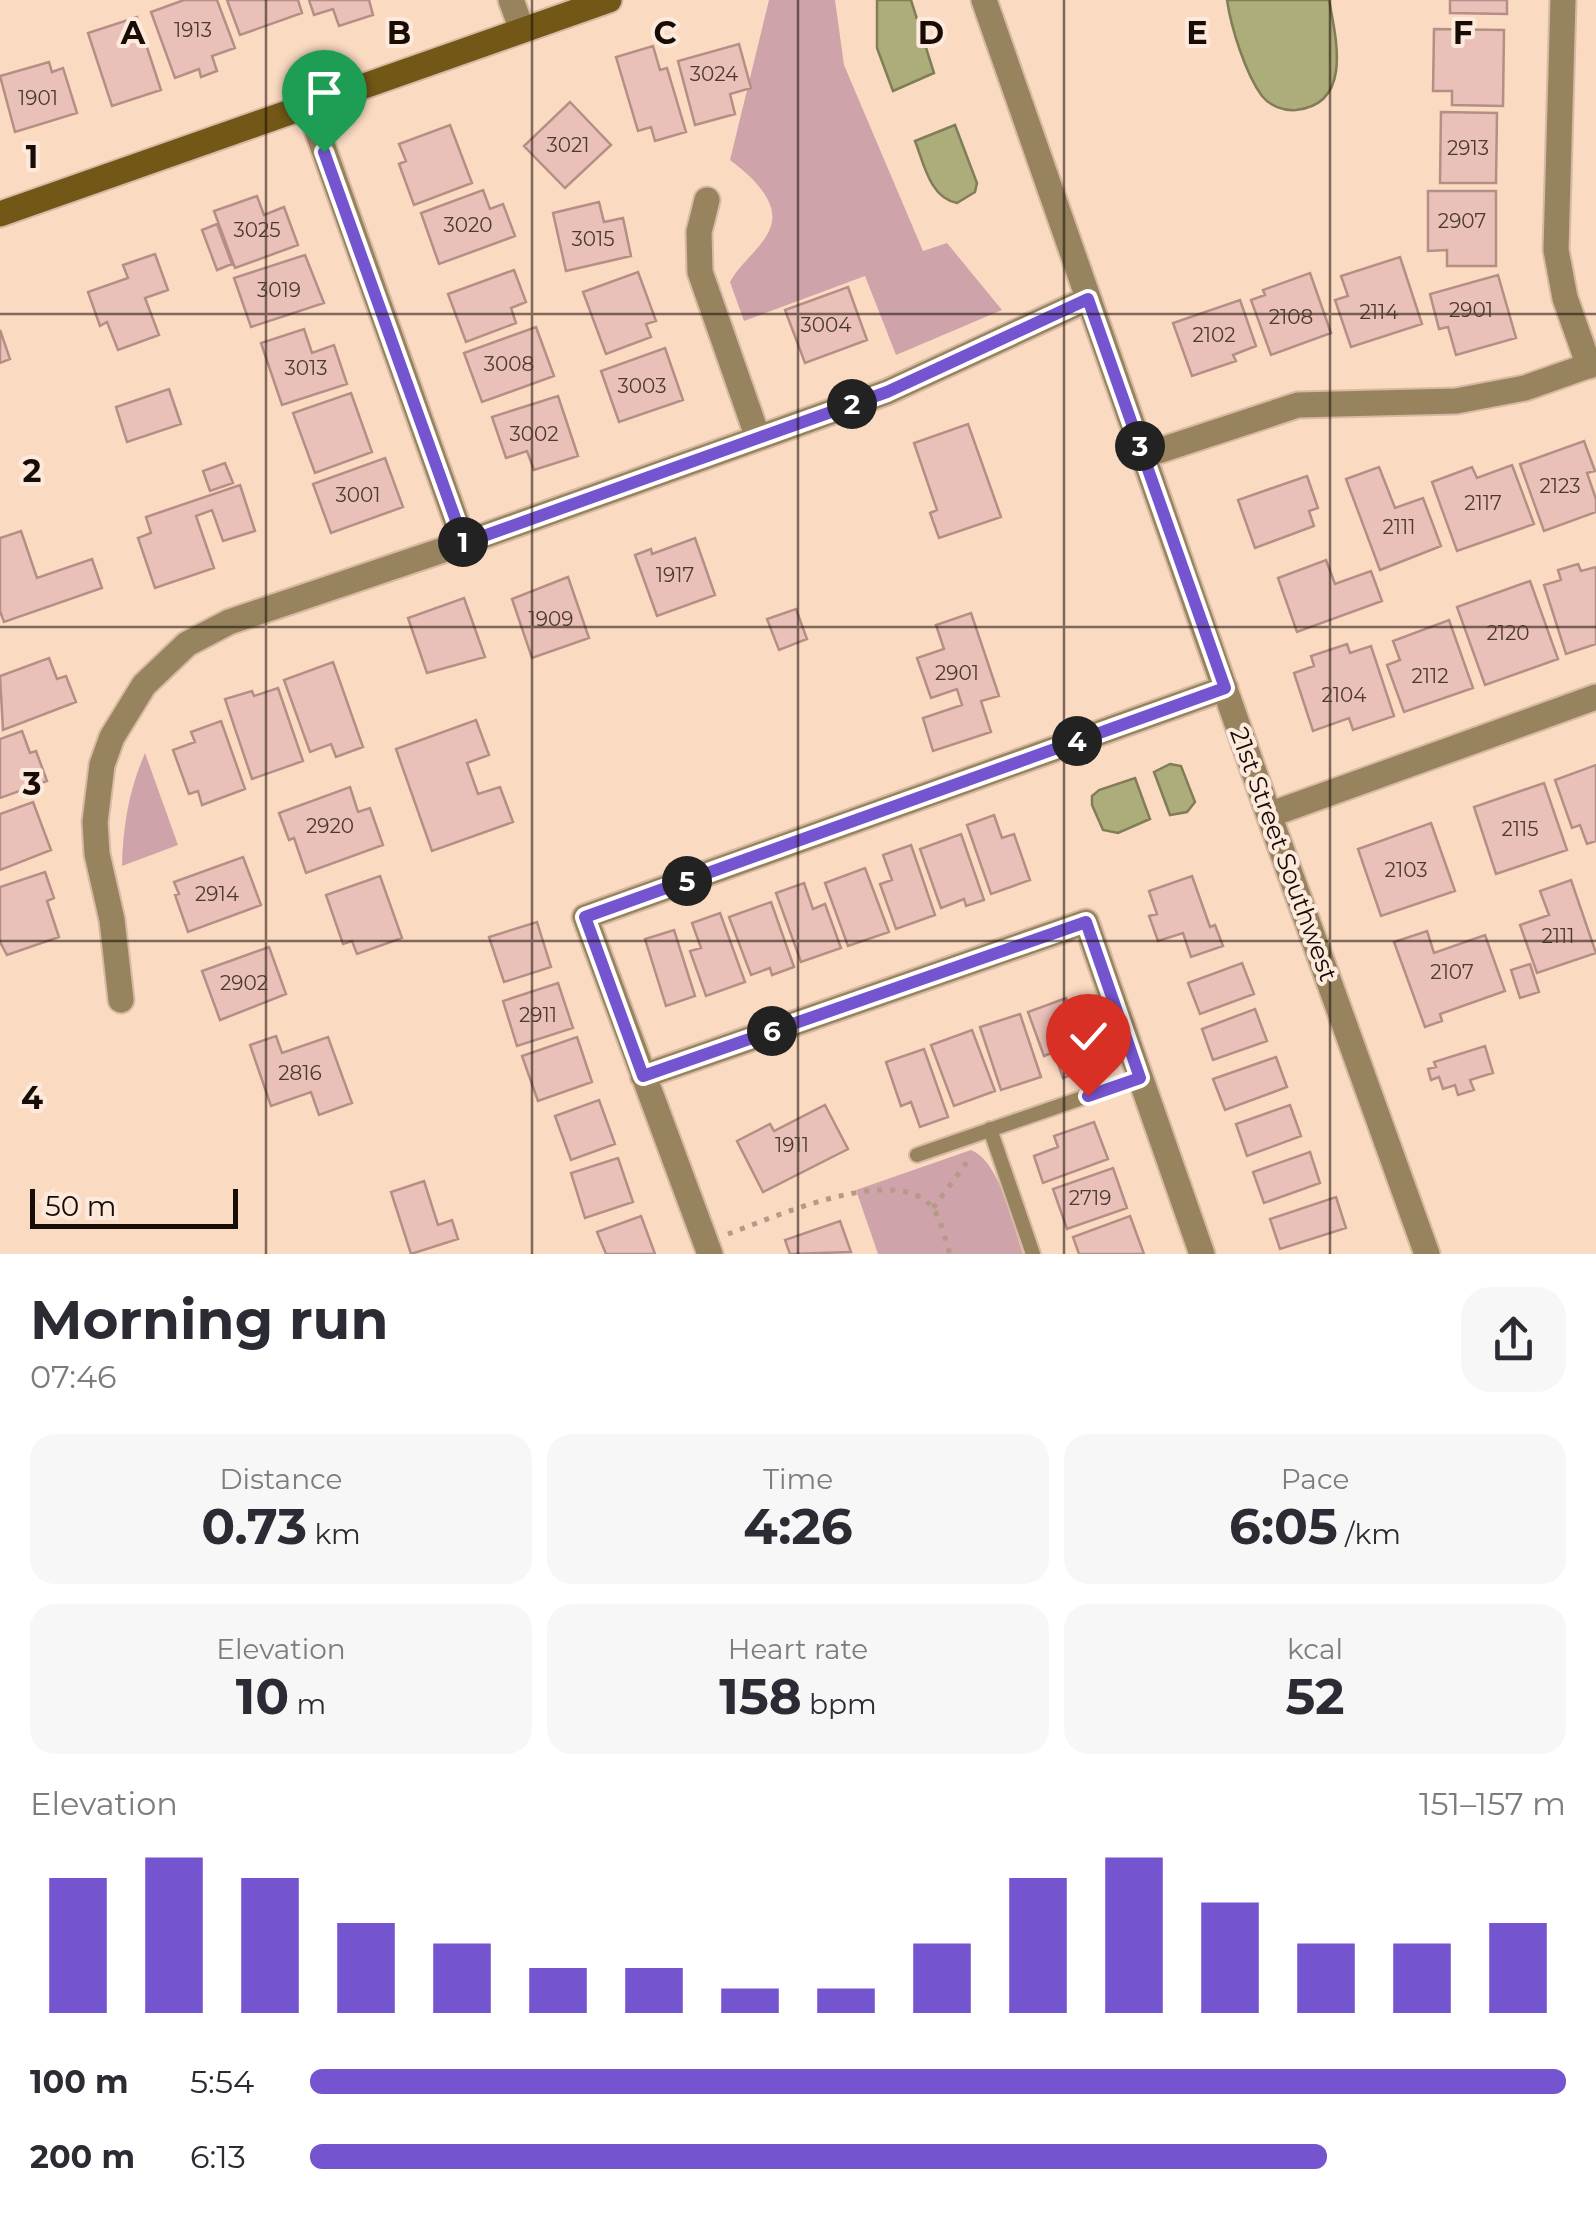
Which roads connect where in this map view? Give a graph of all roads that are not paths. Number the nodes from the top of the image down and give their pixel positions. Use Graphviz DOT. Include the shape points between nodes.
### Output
graph roads {
  1 [pos="511,0"];
  2 [pos="610,0"];
  3 [pos="984,0"];
  4 [pos="1564,0"];
  5 [pos="522,30"];
  6 [pos="308,106"];
  7 [pos="707,200"];
  8 [pos="0,214"];
  9 [pos="1088,299"];
  10 [pos="1592,364"];
  11 [pos="758,438"];
  12 [pos="1143,456"];
  13 [pos="464,543"];
  14 [pos="1225,688"];
  15 [pos="1596,697"];
  16 [pos="1270,815"];
  17 [pos="121,1000"];
  18 [pos="643,1076"];
  19 [pos="1140,1078"];
  20 [pos="990,1130"];
  21 [pos="917,1155"];
  22 [pos="710,1254"];
  23 [pos="1033,1254"];
  24 [pos="1202,1254"];
  25 [pos="1428,1254"];
  1 -- 5 [label="street"];
  2 -- 5 [label="street"];
  3 -- 9 [label="street, 21st Street Southwest"];
  4 -- 10 [label="street" via="1556,250 1564,298"];
  5 -- 6 [label="street"];
  6 -- 8 [label="street"];
  6 -- 13 [label="street"];
  7 -- 11 [label="street" via="700,272"];
  9 -- 11 [label="street" via="887,392"];
  9 -- 12 [label="street, 21st Street Southwest"];
  10 -- 12 [label="street" via="1525,388 1456,401 1298,405"];
  11 -- 13 [label="street"];
  12 -- 14 [label="street, 21st Street Southwest"];
  13 -- 17 [label="street" via="209,631 144,685 112,737 95,822"];
  14 -- 16 [label="street, 21st Street Southwest"];
  14 -- 18 [label="street" via="585,917"];
  15 -- 16 [label="street"];
  16 -- 25 [label="street, 21st Street Southwest"];
  18 -- 19 [label="street" via="1086,922"];
  18 -- 22 [label="street"];
  19 -- 20 [label="lane"];
  19 -- 24 [label="street"];
  20 -- 21 [label="lane"];
  20 -- 23 [label="lane"];
}
